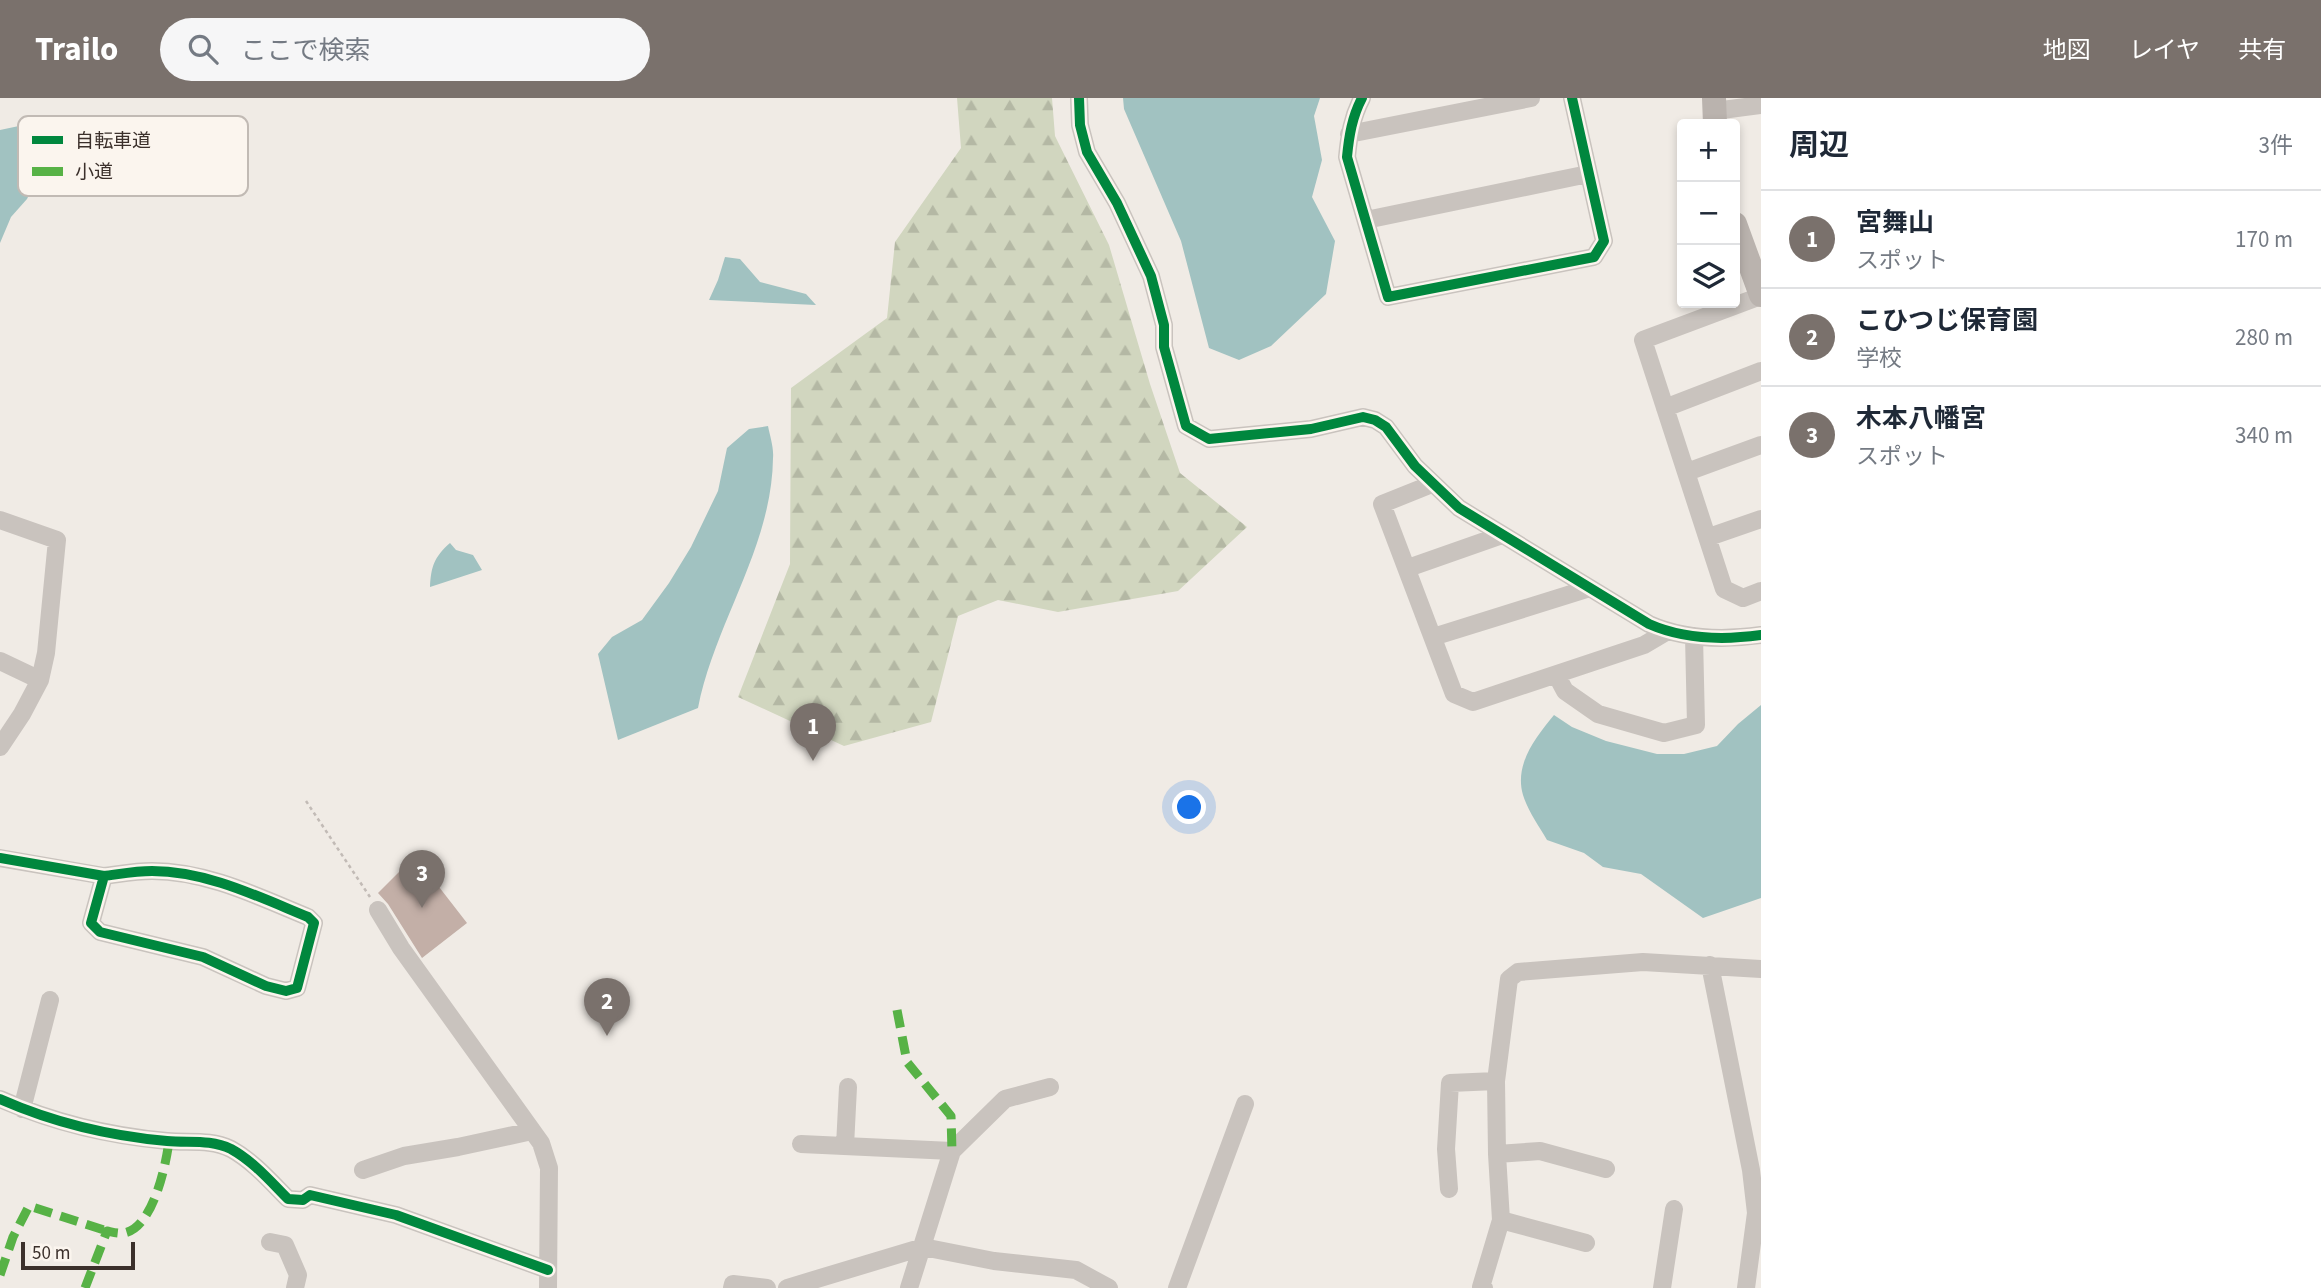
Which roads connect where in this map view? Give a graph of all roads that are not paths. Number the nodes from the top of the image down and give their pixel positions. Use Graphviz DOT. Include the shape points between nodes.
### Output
graph roads {
  1 [pos="1079,98"];
  2 [pos="1362,98"];
  3 [pos="1531,98"];
  4 [pos="1572,98"];
  5 [pos="1761,105"];
  6 [pos="1714,111"];
  7 [pos="1349,134"];
  8 [pos="1588,174"];
  9 [pos="1366,220"];
  10 [pos="1740,233"];
  11 [pos="1754,259"];
  12 [pos="1761,295"];
  13 [pos="1761,371"];
  14 [pos="1665,408"];
  15 [pos="1761,445"];
  16 [pos="1687,472"];
  17 [pos="1432,484"];
  18 [pos="1761,519"];
  19 [pos="0,520"];
  20 [pos="1502,535"];
  21 [pos="1709,537"];
  22 [pos="1408,568"];
  23 [pos="1590,588"];
  24 [pos="1761,592"];
  25 [pos="1666,632"];
  26 [pos="1761,635"];
  27 [pos="1694,636"];
  28 [pos="1433,637"];
  29 [pos="0,661"];
  30 [pos="1557,676"];
  31 [pos="40,680"];
  32 [pos="1,744"];
  33 [pos="0,858"];
  34 [pos="104,876"];
  35 [pos="378,910"];
  36 [pos="1710,965"];
  37 [pos="1761,969"];
  38 [pos="50,1000"];
  39 [pos="1496,1081"];
  40 [pos="848,1087"];
  41 [pos="1050,1087"];
  42 [pos="0,1099"];
  43 [pos="1245,1104"];
  44 [pos="22,1109"];
  45 [pos="532,1131"];
  46 [pos="801,1144"];
  47 [pos="845,1146"];
  48 [pos="952,1151"];
  49 [pos="1497,1154"];
  50 [pos="1756,1168"];
  51 [pos="1606,1169"];
  52 [pos="363,1170"];
  53 [pos="1449,1189"];
  54 [pos="1674,1209"];
  55 [pos="1501,1220"];
  56 [pos="270,1242"];
  57 [pos="1586,1243"];
  58 [pos="923,1247"];
  59 [pos="548,1279"];
  60 [pos="295,1288"];
  61 [pos="732,1288"];
  62 [pos="767,1288"];
  63 [pos="787,1288"];
  64 [pos="909,1288"];
  65 [pos="1109,1288"];
  66 [pos="1177,1288"];
  67 [pos="1484,1288"];
  68 [pos="1662,1288"];
  69 [pos="1746,1288"];
  1 -- 17 [label="street" via="1087,152 1151,276 1186,426 1209,439 1299,430 1363,417 1386,427"];
  2 -- 7 [label="street"];
  3 -- 7 [label="street"];
  4 -- 8 [label="street"];
  5 -- 6 [label="street"];
  7 -- 9 [label="street" via="1347,157"];
  8 -- 9 [label="street"];
  8 -- 9 [label="street" via="1604,241 1594,257 1388,297"];
  10 -- 11 [label="street"];
  11 -- 12 [label="street"];
  12 -- 14 [label="street" via="1643,340"];
  13 -- 14 [label="street"];
  14 -- 16 [label="street"];
  15 -- 16 [label="street"];
  16 -- 21 [label="street"];
  17 -- 20 [label="street"];
  17 -- 22 [label="street" via="1382,504"];
  18 -- 21 [label="street"];
  19 -- 31 [label="street" via="57,540"];
  20 -- 22 [label="street"];
  20 -- 23 [label="street"];
  21 -- 24 [label="street" via="1724,589 1743,598"];
  22 -- 28 [label="street"];
  23 -- 25 [label="street"];
  23 -- 28 [label="street"];
  25 -- 27 [label="street"];
  25 -- 30 [label="street" via="1644,645"];
  26 -- 27 [label="street"];
  27 -- 30 [label="street" via="1696,725 1664,733 1598,714 1566,691"];
  28 -- 30 [label="street" via="1454,694 1473,702"];
  29 -- 31 [label="street"];
  31 -- 32 [label="street"];
  33 -- 34 [label="street"];
  34 -- 34 [label="street" via="91,923 100,932 203,957 286,992 297,988 314,923 308,916 197,877 153,871"];
  35 -- 45 [label="street"];
  36 -- 37 [label="street"];
  36 -- 39 [label="street" via="1643,962 1518,972 1509,979"];
  36 -- 50 [label="street"];
  38 -- 44 [label="street"];
  39 -- 49 [label="street"];
  39 -- 53 [label="street" via="1450,1083"];
  40 -- 47 [label="street"];
  41 -- 48 [label="street" via="1005,1100"];
  42 -- 44 [label="street"];
  43 -- 66 [label="street"];
  44 -- 59 [label="street" via="103,1130 169,1141 211,1142 242,1156 288,1199 303,1200 310,1195 396,1215"];
  45 -- 52 [label="street" via="404,1156"];
  45 -- 59 [label="street" via="549,1168"];
  46 -- 47 [label="street"];
  47 -- 48 [label="street"];
  48 -- 58 [label="street"];
  49 -- 51 [label="street" via="1540,1152"];
  49 -- 55 [label="street"];
  50 -- 69 [label="street" via="1756,1213"];
  54 -- 68 [label="street"];
  55 -- 57 [label="street"];
  55 -- 67 [label="street"];
  56 -- 60 [label="street" via="285,1245 298,1275"];
  58 -- 63 [label="street"];
  58 -- 64 [label="street"];
  58 -- 65 [label="street" via="1076,1270"];
  61 -- 62 [label="street" via="733,1284"];
}
